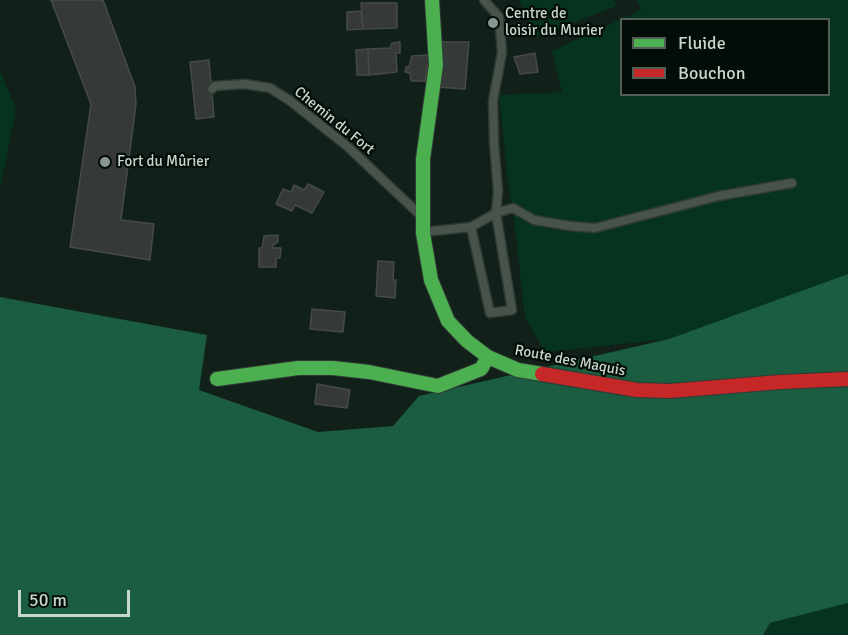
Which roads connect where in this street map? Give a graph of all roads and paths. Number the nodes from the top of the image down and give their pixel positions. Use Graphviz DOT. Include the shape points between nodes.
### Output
graph roads {
  1 [pos="432,0"];
  2 [pos="484,0"];
  3 [pos="214,87"];
  4 [pos="792,183"];
  5 [pos="496,213"];
  6 [pos="422,218"];
  7 [pos="471,226"];
  8 [pos="423,233"];
  9 [pos="488,357"];
  10 [pos="216,379"];
  11 [pos="848,379"];
  1 -- 6 [label="street, Route des Maquis" via="436,65 423,159"];
  2 -- 5 [label="lane" via="499,17 502,52 493,101"];
  3 -- 6 [label="lane, Chemin du Fort" via="245,84 270,88 347,146"];
  4 -- 5 [label="lane" via="719,196 595,228 534,219 513,208"];
  5 -- 7 [label="lane"];
  5 -- 7 [label="lane" via="512,309 490,313"];
  6 -- 8 [label="street, Route des Maquis"];
  7 -- 8 [label="lane"];
  8 -- 9 [label="street, Route des Maquis" via="431,280 448,321"];
  9 -- 10 [label="street" via="481,369 438,386 333,368 298,368"];
  9 -- 11 [label="street, Route des Maquis" via="518,370 637,390"];
}
